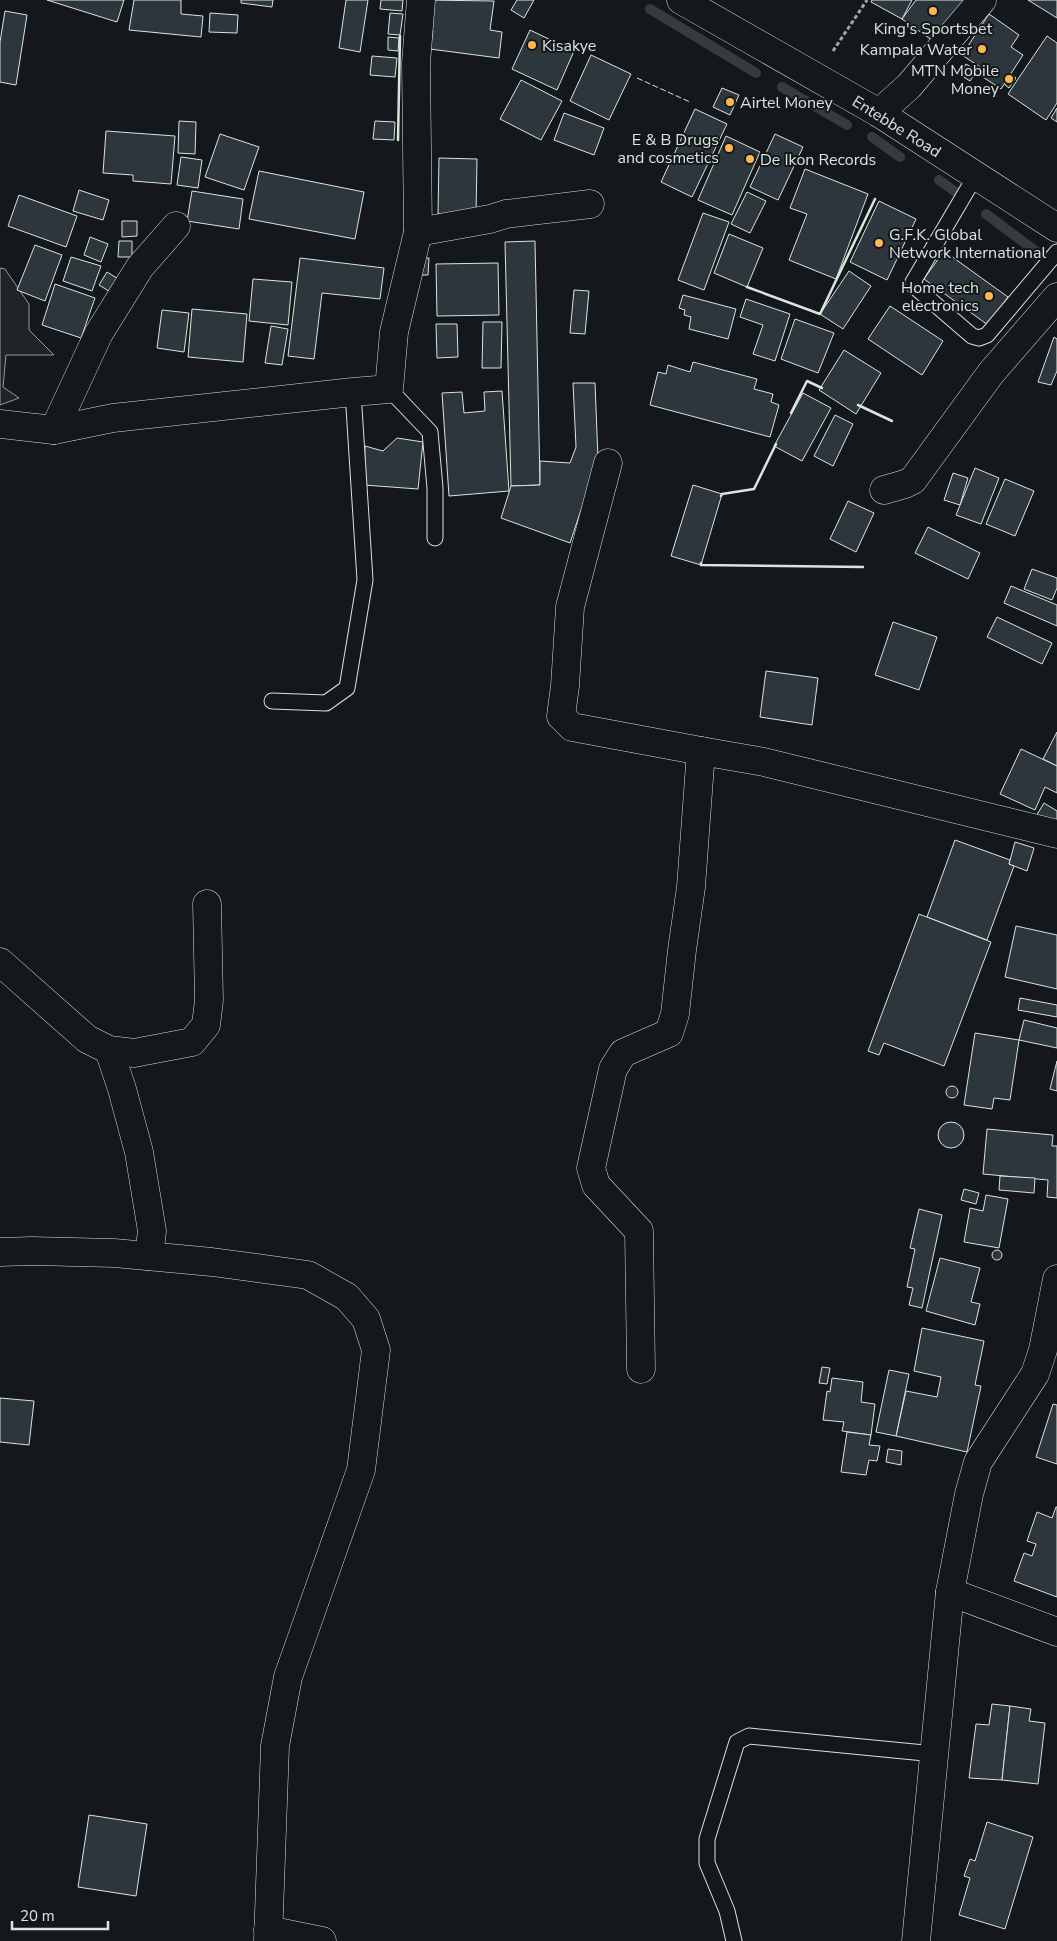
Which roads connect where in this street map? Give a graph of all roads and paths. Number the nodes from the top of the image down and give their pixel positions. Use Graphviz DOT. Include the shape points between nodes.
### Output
graph roads {
  1 [pos="421,0"];
  2 [pos="681,0"];
  3 [pos="867,0"];
  4 [pos="982,0"];
  5 [pos="816,77"];
  6 [pos="879,113"];
  7 [pos="976,175"];
  8 [pos="590,204"];
  9 [pos="176,226"];
  10 [pos="1057,228"];
  11 [pos="418,232"];
  12 [pos="1057,252"];
  13 [pos="1057,297"];
  14 [pos="389,389"];
  15 [pos="353,392"];
  16 [pos="0,424"];
  17 [pos="54,430"];
  18 [pos="608,463"];
  19 [pos="884,490"];
  20 [pos="435,538"];
  21 [pos="272,701"];
  22 [pos="701,751"];
  23 [pos="1057,834"];
  24 [pos="207,904"];
  25 [pos="0,962"];
  26 [pos="109,1050"];
  27 [pos="0,1252"];
  28 [pos="149,1256"];
  29 [pos="1057,1279"];
  30 [pos="641,1369"];
  31 [pos="950,1592"];
  32 [pos="1057,1632"];
  33 [pos="935,1754"];
  34 [pos="268,1936"];
  35 [pos="322,1941"];
  36 [pos="734,1941"];
  37 [pos="916,1941"];
  1 -- 11 [label="street" via="416,64"];
  2 -- 5 [label="street, Entebbe Road"];
  3 -- 5 [label="path"];
  4 -- 6 [label="street" via="909,86"];
  5 -- 6 [label="street, Entebbe Road"];
  6 -- 7 [label="street, Entebbe Road"];
  7 -- 10 [label="street, Entebbe Road"];
  7 -- 12 [label="lane" via="913,282 914,286 972,336 980,338 987,335"];
  8 -- 11 [label="street" via="506,214"];
  9 -- 17 [label="street" via="140,267 99,333"];
  11 -- 14 [label="street" via="394,332"];
  13 -- 19 [label="street" via="991,373 913,480"];
  14 -- 15 [label="street"];
  14 -- 20 [label="lane" via="430,432"];
  15 -- 17 [label="street" via="113,418"];
  15 -- 21 [label="lane" via="366,580 348,688 326,704"];
  16 -- 17 [label="street"];
  18 -- 22 [label="street" via="570,607 561,716 572,727"];
  22 -- 23 [label="street" via="868,786"];
  22 -- 30 [label="street" via="691,888 670,1033 623,1053 614,1069 591,1168 596,1185 639,1231"];
  24 -- 26 [label="street" via="209,1000 206,1024 192,1042 134,1053"];
  25 -- 26 [label="street" via="87,1039"];
  26 -- 28 [label="street" via="139,1152 152,1231"];
  27 -- 28 [label="street"];
  28 -- 34 [label="street" via="308,1275 347,1297 366,1319 376,1350 361,1470 288,1677 275,1746"];
  29 -- 31 [label="street" via="1043,1350 1034,1374 978,1462 968,1494"];
  31 -- 32 [label="street"];
  31 -- 33 [label="street"];
  33 -- 36 [label="lane" via="749,1736 737,1742 707,1839 707,1863"];
  33 -- 37 [label="street"];
  34 -- 35 [label="street"];
}
